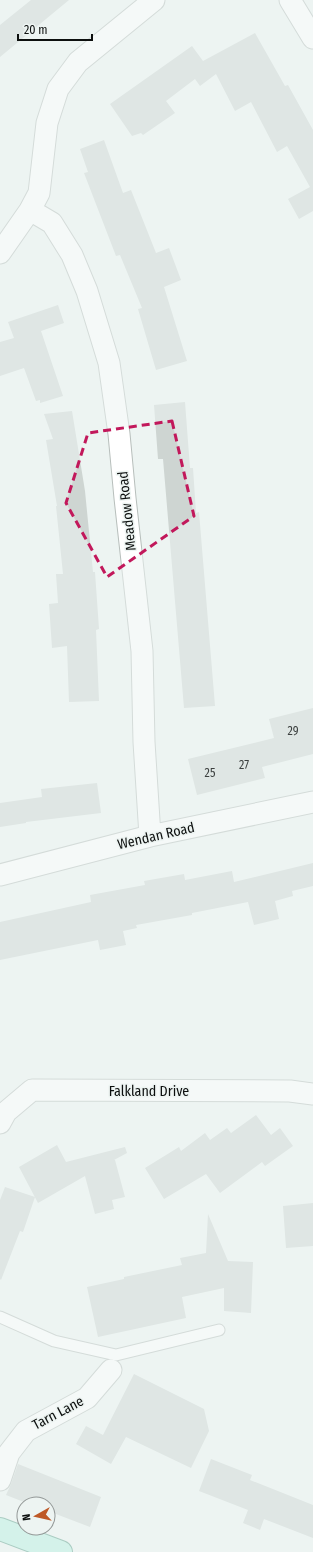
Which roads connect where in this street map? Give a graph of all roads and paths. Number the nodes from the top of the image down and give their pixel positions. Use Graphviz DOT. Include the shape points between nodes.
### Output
graph roads {
  1 [pos="154,0"];
  2 [pos="290,0"];
  3 [pos="313,38"];
  4 [pos="30,210"];
  5 [pos="0,252"];
  6 [pos="313,802"];
  7 [pos="150,836"];
  8 [pos="0,874"];
  9 [pos="313,1094"];
  10 [pos="0,1123"];
  11 [pos="0,1317"];
  12 [pos="219,1330"];
  13 [pos="111,1370"];
  14 [pos="0,1480"];
  15 [pos="0,1529"];
  16 [pos="61,1552"];
  1 -- 4 [label="street" via="78,62 58,89 47,123 39,193"];
  2 -- 3 [label="street"];
  4 -- 5 [label="street"];
  4 -- 7 [label="street, Meadow Road" via="52,223 72,255 87,291 109,363 142,651"];
  6 -- 7 [label="street, Wendan Road"];
  7 -- 8 [label="street, Wendan Road"];
  9 -- 10 [label="street, Falkland Drive" via="290,1090 32,1090 6,1112"];
  11 -- 12 [label="lane" via="54,1341 116,1355"];
  13 -- 14 [label="street, Tarn Lane" via="87,1398 26,1431 9,1453"];
  15 -- 16 [label="main road"];
}
